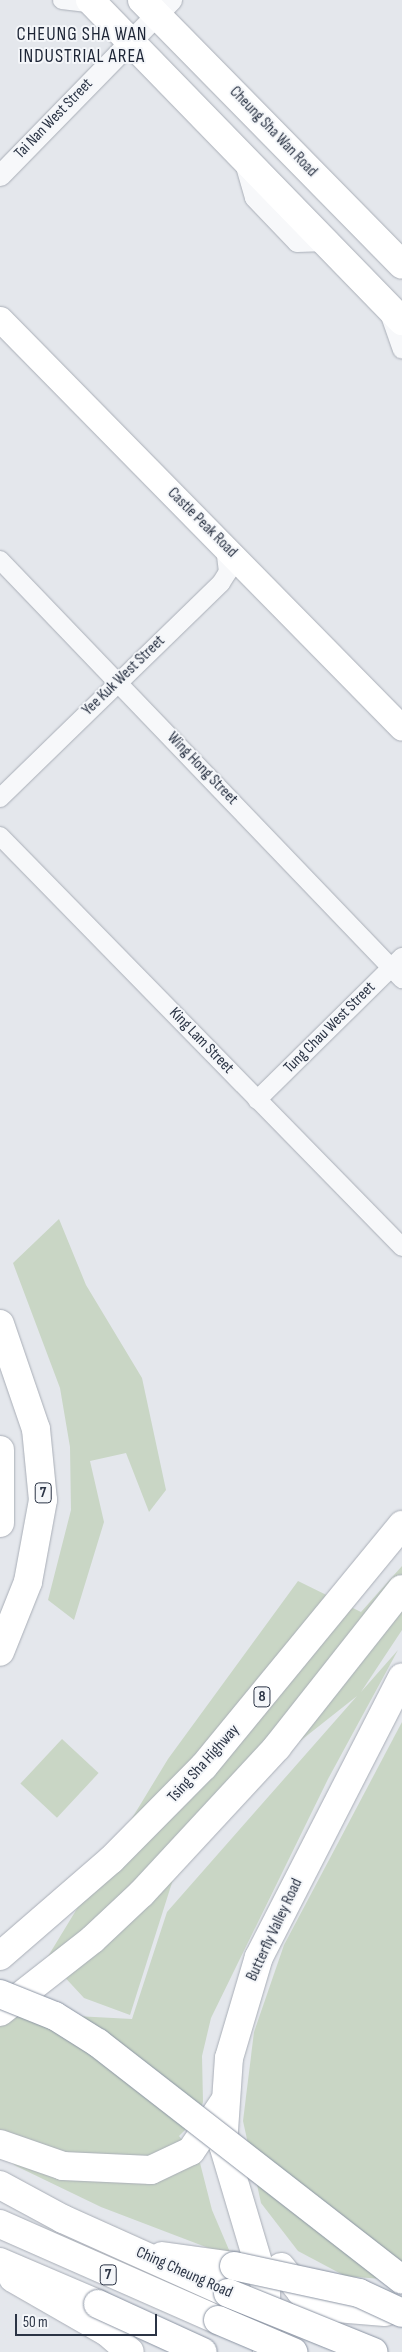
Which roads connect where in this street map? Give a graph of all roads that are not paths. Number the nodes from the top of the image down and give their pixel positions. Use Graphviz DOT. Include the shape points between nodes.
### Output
graph roads {
  1 [pos="62,0"];
  2 [pos="92,2"];
  3 [pos="157,5"];
  4 [pos="130,43"];
  5 [pos="0,174"];
  6 [pos="402,264"];
  7 [pos="394,313"];
  8 [pos="0,319"];
  9 [pos="402,350"];
  10 [pos="225,547"];
  11 [pos="0,560"];
  12 [pos="118,682"];
  13 [pos="402,728"];
  14 [pos="0,798"];
  15 [pos="0,836"];
  16 [pos="398,968"];
  17 [pos="257,1100"];
  18 [pos="402,1246"];
  19 [pos="0,1324"];
  20 [pos="0,1450"];
  21 [pos="0,1523"];
  22 [pos="402,1525"];
  23 [pos="402,1589"];
  24 [pos="0,1652"];
  25 [pos="402,1678"];
  26 [pos="0,1956"];
  27 [pos="0,1994"];
  28 [pos="0,2012"];
  29 [pos="224,2102"];
  30 [pos="0,2144"];
  31 [pos="0,2185"];
  32 [pos="238,2201"];
  33 [pos="0,2224"];
  34 [pos="141,2254"];
  35 [pos="0,2262"];
  36 [pos="0,2271"];
  37 [pos="402,2280"];
  38 [pos="396,2310"];
  39 [pos="130,2352"];
  40 [pos="203,2352"];
  41 [pos="267,2352"];
  42 [pos="293,2352"];
  43 [pos="332,2352"];
  44 [pos="373,2352"];
  1 -- 2 [label="street"];
  2 -- 4 [label="main road"];
  3 -- 4 [label="street, Tai Nan West Street"];
  3 -- 6 [label="main road, Cheung Sha Wan Road"];
  4 -- 5 [label="street, Tai Nan West Street"];
  4 -- 7 [label="main road"];
  7 -- 9 [label="street"];
  8 -- 10 [label="main road, Castle Peak Road"];
  10 -- 12 [label="street, Yee Kuk West Street" via="228,572 220,583"];
  10 -- 13 [label="main road, Castle Peak Road"];
  11 -- 12 [label="street, Wing Hong Street"];
  12 -- 14 [label="street, Yee Kuk West Street"];
  12 -- 16 [label="street, Wing Hong Street"];
  15 -- 17 [label="street, King Lam Street"];
  16 -- 17 [label="street, Tung Chau West Street"];
  17 -- 18 [label="street, King Lam Street"];
  19 -- 24 [label="main road, 7" via="36,1429 43,1500 28,1582"];
  20 -- 21 [label="main road"];
  22 -- 26 [label="main road, Tsing Sha Highway / 8" via="204,1766 111,1860"];
  23 -- 28 [label="main road" via="277,1747 142,1893 93,1939"];
  25 -- 29 [label="main road, Butterfly Valley Road" via="260,1957 232,2042"];
  27 -- 37 [label="main road, bridge" via="55,2016 98,2043"];
  29 -- 30 [label="main road" via="191,2151 151,2170 121,2172 46,2163"];
  29 -- 32 [label="main road, Butterfly Valley Road" via="223,2145"];
  31 -- 34 [label="main road, Ching Cheung Road / 7"];
  32 -- 38 [label="main road" via="286,2274 309,2298 333,2309"];
  32 -- 41 [label="main road, Butterfly Valley Road" via="266,2289"];
  33 -- 42 [label="main road, Ching Cheung Road / 7, bridge"];
  34 -- 38 [label="main road, bridge" via="234,2266 359,2293"];
  34 -- 44 [label="main road, Ching Cheung Road / 7, bridge"];
  35 -- 40 [label="main road, bridge"];
  36 -- 39 [label="main road" via="106,2332"];
  38 -- 43 [label="main road"];
}
